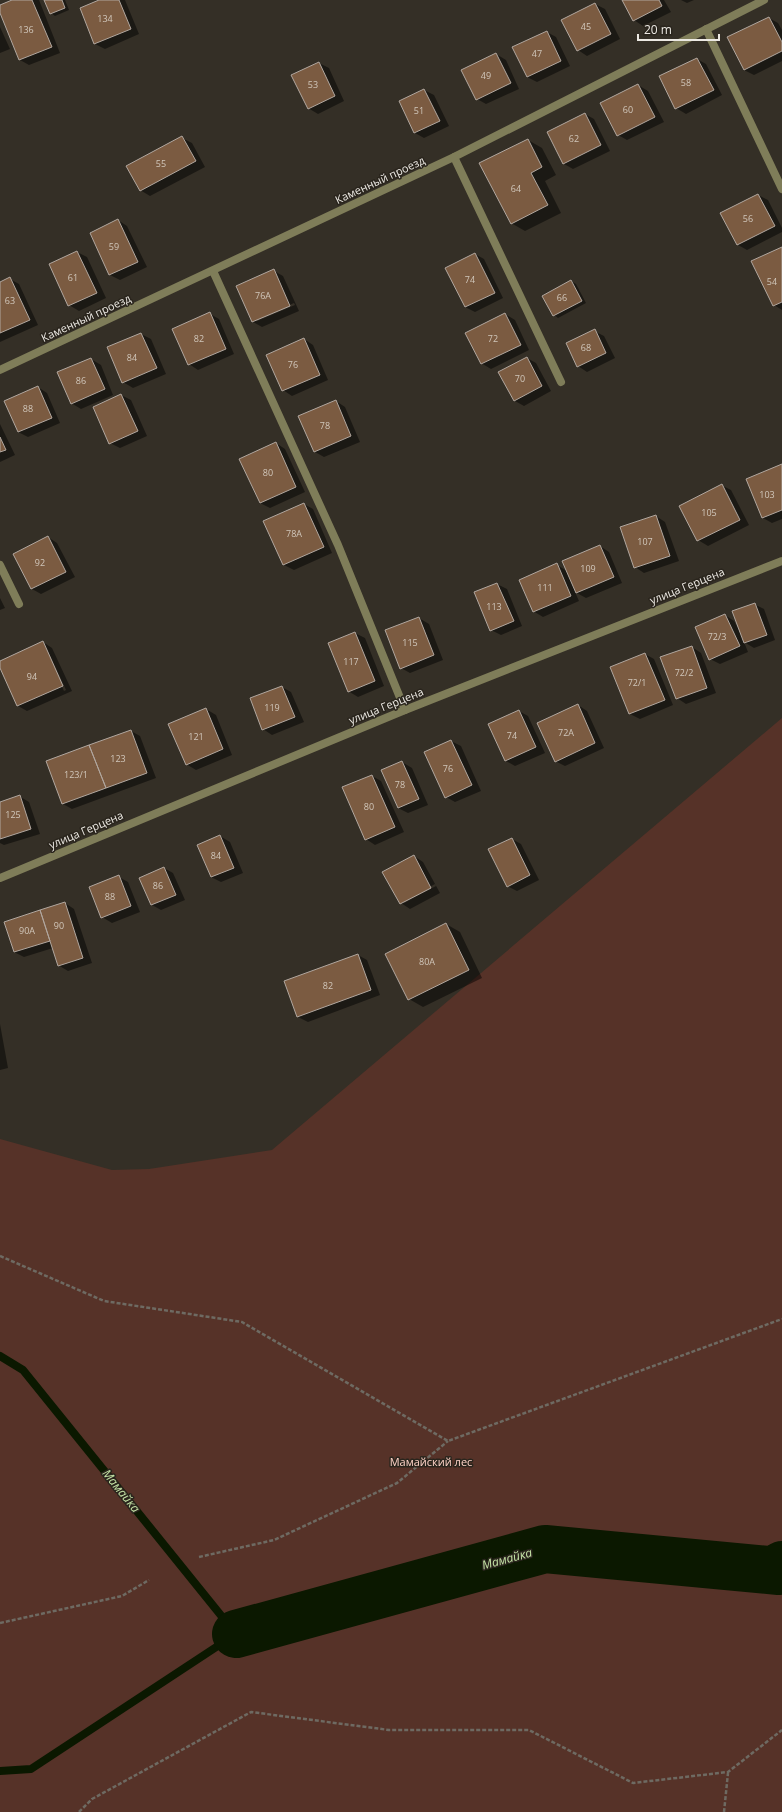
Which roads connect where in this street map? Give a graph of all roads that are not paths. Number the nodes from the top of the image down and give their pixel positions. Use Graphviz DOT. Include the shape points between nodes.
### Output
graph roads {
  1 [pos="764,0"];
  2 [pos="706,30"];
  3 [pos="454,157"];
  4 [pos="782,190"];
  5 [pos="213,271"];
  6 [pos="0,370"];
  7 [pos="561,382"];
  8 [pos="782,561"];
  9 [pos="0,565"];
  10 [pos="19,604"];
  11 [pos="405,710"];
  12 [pos="0,878"];
  1 -- 2 [label="street, Каменный проезд"];
  2 -- 3 [label="street, Каменный проезд"];
  2 -- 4 [label="street"];
  3 -- 5 [label="street, Каменный проезд"];
  3 -- 7 [label="street"];
  5 -- 6 [label="street, Каменный проезд"];
  5 -- 11 [label="street" via="338,545"];
  8 -- 11 [label="street, улица Герцена"];
  9 -- 10 [label="street"];
  11 -- 12 [label="street, улица Герцена"];
}
